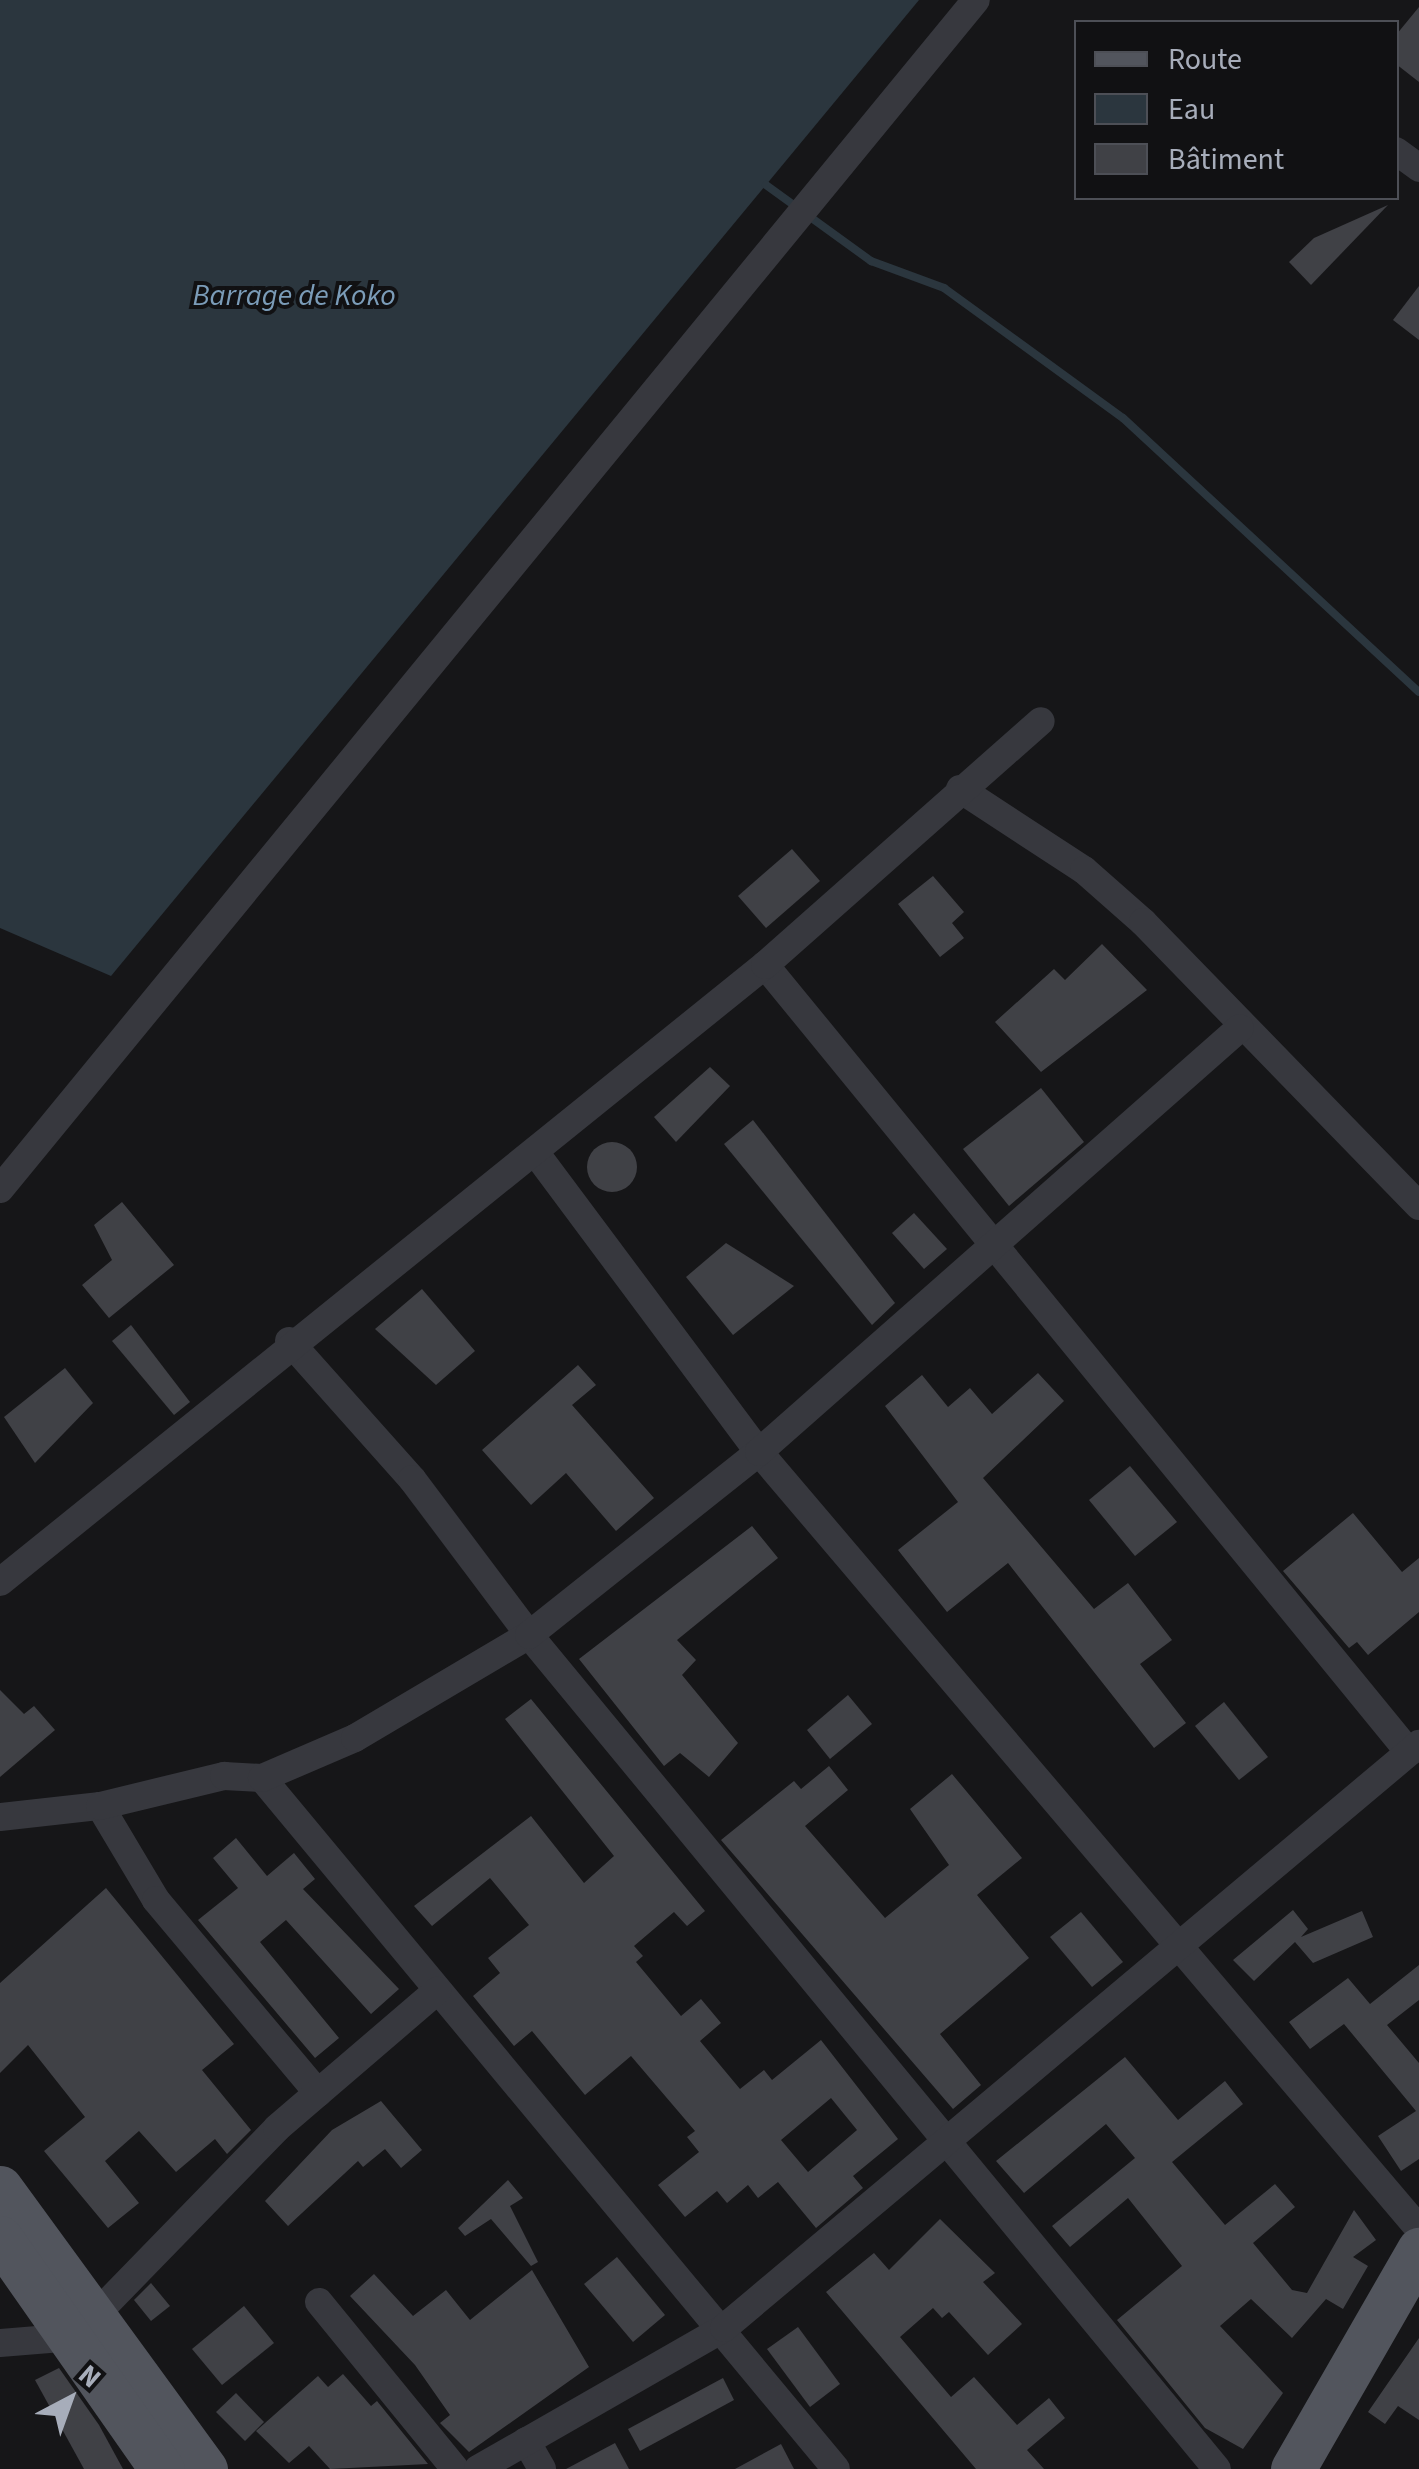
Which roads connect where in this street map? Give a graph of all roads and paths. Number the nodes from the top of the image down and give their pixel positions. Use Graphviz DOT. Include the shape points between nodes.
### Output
graph roads {
  1 [pos="976,0"];
  2 [pos="1399,152"];
  3 [pos="1419,168"];
  4 [pos="1041,721"];
  5 [pos="960,789"];
  6 [pos="765,965"];
  7 [pos="1240,1028"];
  8 [pos="535,1152"];
  9 [pos="0,1189"];
  10 [pos="1419,1206"];
  11 [pos="991,1242"];
  12 [pos="289,1341"];
  13 [pos="758,1452"];
  14 [pos="0,1582"];
  15 [pos="530,1634"];
  16 [pos="1414,1748"];
  17 [pos="262,1778"];
  18 [pos="100,1806"];
  19 [pos="0,1816"];
  20 [pos="1182,1950"];
  21 [pos="436,1991"];
  22 [pos="318,2093"];
  23 [pos="947,2142"];
  24 [pos="0,2188"];
  25 [pos="0,2238"];
  26 [pos="1416,2258"];
  27 [pos="319,2302"];
  28 [pos="84,2323"];
  29 [pos="724,2328"];
  30 [pos="0,2343"];
  31 [pos="526,2441"];
  32 [pos="162,2469"];
  33 [pos="205,2469"];
  34 [pos="455,2469"];
  35 [pos="478,2469"];
  36 [pos="542,2469"];
  37 [pos="836,2469"];
  38 [pos="1217,2469"];
  39 [pos="1293,2469"];
  1 -- 9 [label="street"];
  2 -- 3 [label="street"];
  4 -- 5 [label="street"];
  5 -- 6 [label="street"];
  5 -- 7 [label="street" via="1084,870"];
  6 -- 8 [label="street"];
  6 -- 11 [label="street"];
  7 -- 10 [label="street"];
  7 -- 11 [label="street"];
  8 -- 12 [label="street"];
  8 -- 13 [label="street"];
  11 -- 13 [label="street"];
  11 -- 16 [label="street"];
  12 -- 14 [label="street" via="50,1551"];
  12 -- 15 [label="street" via="412,1479"];
  13 -- 15 [label="street"];
  13 -- 20 [label="street"];
  15 -- 17 [label="street" via="355,1738"];
  15 -- 23 [label="street"];
  16 -- 20 [label="street"];
  17 -- 18 [label="street" via="224,1776"];
  17 -- 21 [label="street"];
  18 -- 19 [label="street"];
  18 -- 22 [label="street" via="156,1900"];
  20 -- 23 [label="street"];
  20 -- 26 [label="street"];
  21 -- 22 [label="street"];
  21 -- 29 [label="street"];
  22 -- 28 [label="street"];
  23 -- 29 [label="street"];
  23 -- 38 [label="street"];
  24 -- 28 [label="main road"];
  25 -- 28 [label="main road"];
  26 -- 39 [label="main road"];
  27 -- 34 [label="street"];
  28 -- 30 [label="street"];
  28 -- 32 [label="main road"];
  28 -- 33 [label="main road"];
  29 -- 31 [label="street"];
  29 -- 37 [label="street"];
  31 -- 35 [label="street"];
  31 -- 36 [label="street"];
}
